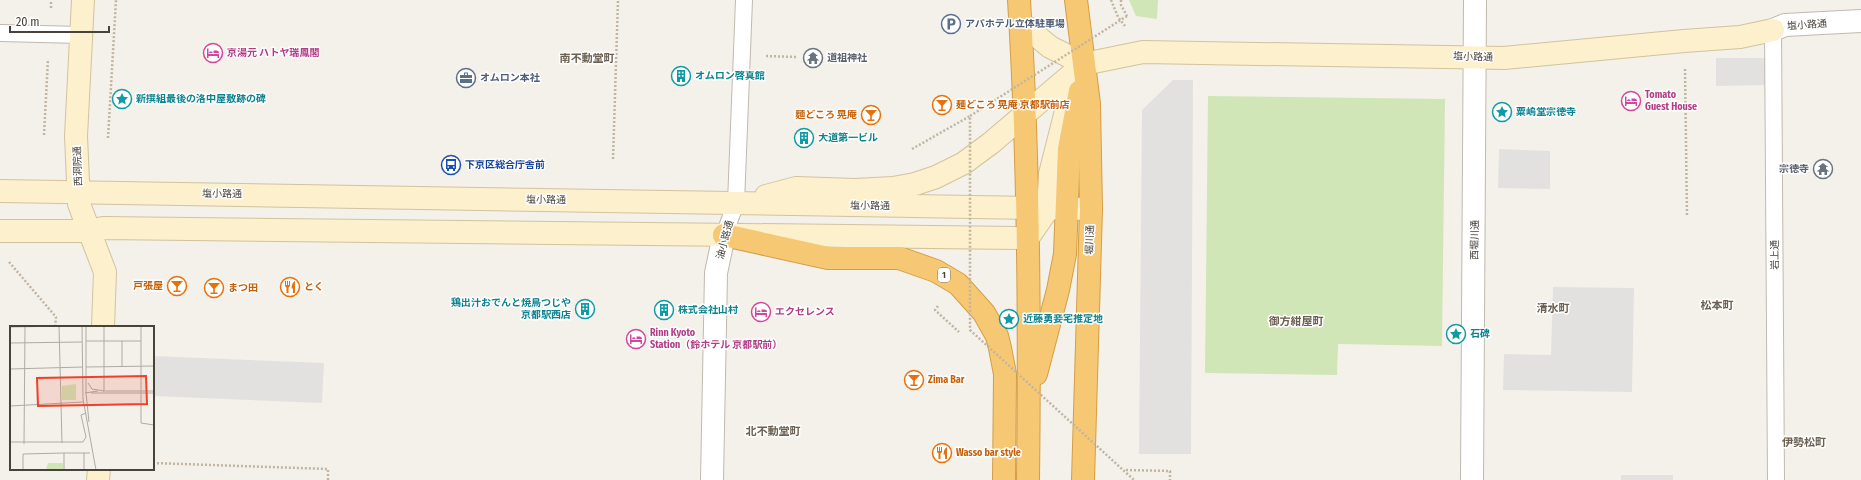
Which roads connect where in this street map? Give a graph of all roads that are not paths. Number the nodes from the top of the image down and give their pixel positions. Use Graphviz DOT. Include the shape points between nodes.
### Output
graph roads {
  1 [pos="83,0"];
  2 [pos="744,0"];
  3 [pos="1019,0"];
  4 [pos="1076,0"];
  5 [pos="1475,0"];
  6 [pos="1861,21"];
  7 [pos="1020,22"];
  8 [pos="1773,30"];
  9 [pos="0,33"];
  10 [pos="81,35"];
  11 [pos="1476,56"];
  12 [pos="1084,64"];
  13 [pos="1025,113"];
  14 [pos="0,191"];
  15 [pos="79,191"];
  16 [pos="736,203"];
  17 [pos="1047,209"];
  18 [pos="1091,209"];
  19 [pos="0,231"];
  20 [pos="88,231"];
  21 [pos="724,235"];
  22 [pos="1028,238"];
  23 [pos="103,326"];
  24 [pos="1029,400"];
  25 [pos="99,470"];
  26 [pos="98,480"];
  27 [pos="712,480"];
  28 [pos="1004,480"];
  29 [pos="1028,480"];
  30 [pos="1083,480"];
  31 [pos="1472,480"];
  32 [pos="1776,480"];
  1 -- 10 [label="street, 西洞院通"];
  2 -- 16 [label="lane, 油小路通"];
  3 -- 7 [label="highway"];
  4 -- 12 [label="highway, 堀川通"];
  5 -- 11 [label="street, 西堀川通"];
  6 -- 8 [label="street, 塩小路通" via="1785,25"];
  7 -- 12 [label="street" via="1050,46"];
  7 -- 13 [label="highway"];
  8 -- 11 [label="street, 塩小路通" via="1740,37 1504,58"];
  8 -- 32 [label="lane, 岩上通"];
  9 -- 10 [label="lane"];
  10 -- 15 [label="street, 西洞院通" via="76,136"];
  11 -- 12 [label="street, 塩小路通" via="1143,52"];
  11 -- 31 [label="street, 西堀川通"];
  12 -- 13 [label="street"];
  12 -- 17 [label="highway" via="1069,149"];
  12 -- 18 [label="highway, 堀川通" via="1089,104"];
  13 -- 16 [label="street" via="991,144 964,163 915,184 855,190 796,188"];
  13 -- 17 [label="highway"];
  14 -- 15 [label="street, 塩小路通"];
  15 -- 16 [label="street, 塩小路通"];
  15 -- 20 [label="street, 西洞院通" via="79,204"];
  16 -- 17 [label="street, 塩小路通"];
  16 -- 21 [label="lane, 油小路通"];
  17 -- 18 [label="street, 塩小路通"];
  17 -- 22 [label="highway"];
  17 -- 24 [label="highway" via="1065,254"];
  18 -- 30 [label="highway, 堀川通"];
  19 -- 20 [label="street"];
  20 -- 21 [label="street" via="103,228"];
  20 -- 23 [label="street, 西洞院通" via="105,272"];
  21 -- 22 [label="street"];
  21 -- 27 [label="street, 油小路通" via="716,273"];
  21 -- 28 [label="highway, 1" via="828,258 899,258 936,271 958,284 984,313 997,336 1002,355 1005,374"];
  22 -- 24 [label="highway"];
  24 -- 29 [label="highway"];
  25 -- 26 [label="street"];
}
